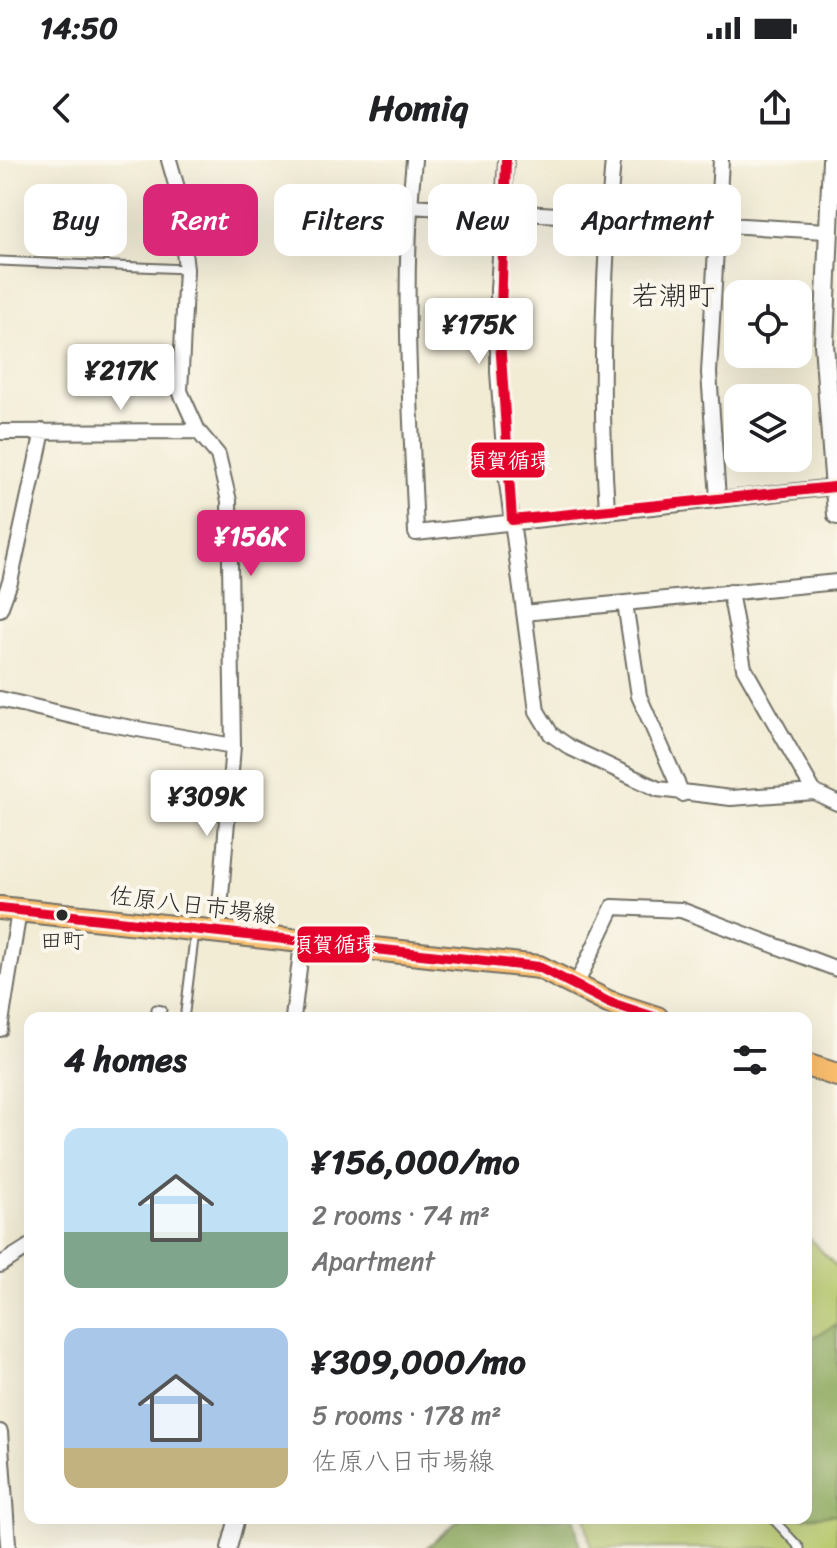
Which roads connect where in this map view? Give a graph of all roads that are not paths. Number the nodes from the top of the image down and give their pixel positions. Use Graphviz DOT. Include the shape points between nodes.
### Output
graph roads {
  1 [pos="169,160"];
  2 [pos="414,160"];
  3 [pos="506,160"];
  4 [pos="613,160"];
  5 [pos="721,160"];
  6 [pos="832,160"];
  7 [pos="411,184"];
  8 [pos="505,184"];
  9 [pos="611,184"];
  10 [pos="719,184"];
  11 [pos="741,226"];
  12 [pos="826,231"];
  13 [pos="409,256"];
  14 [pos="502,256"];
  15 [pos="607,256"];
  16 [pos="714,256"];
  17 [pos="0,261"];
  18 [pos="186,269"];
  19 [pos="830,344"];
  20 [pos="43,431"];
  21 [pos="198,431"];
  22 [pos="0,432"];
  23 [pos="834,487"];
  24 [pos="718,498"];
  25 [pos="607,509"];
  26 [pos="837,515"];
  27 [pos="512,520"];
  28 [pos="837,582"];
  29 [pos="730,592"];
  30 [pos="625,603"];
  31 [pos="0,609"];
  32 [pos="524,613"];
  33 [pos="0,699"];
  34 [pos="233,746"];
  35 [pos="814,792"];
  36 [pos="682,794"];
  37 [pos="837,803"];
  38 [pos="9,909"];
  39 [pos="195,930"];
  40 [pos="218,933"];
  41 [pos="302,943"];
  42 [pos="837,969"];
  43 [pos="576,985"];
  44 [pos="162,1010"];
  45 [pos="156,1012"];
  46 [pos="185,1012"];
  47 [pos="294,1012"];
  48 [pos="639,1012"];
  49 [pos="0,1029"];
  50 [pos="812,1067"];
  51 [pos="837,1075"];
  52 [pos="24,1250"];
  53 [pos="0,1265"];
  54 [pos="0,1432"];
  55 [pos="235,1524"];
  56 [pos="778,1524"];
  57 [pos="10,1544"];
  58 [pos="229,1548"];
  59 [pos="800,1548"];
  1 -- 18 [label="street"];
  2 -- 7 [label="street"];
  3 -- 8 [label="street"];
  4 -- 9 [label="street"];
  5 -- 10 [label="street"];
  6 -- 12 [label="street"];
  11 -- 12 [label="street"];
  12 -- 19 [label="street"];
  13 -- 27 [label="street" via="416,533"];
  14 -- 27 [label="street" via="498,372"];
  15 -- 25 [label="street" via="603,454"];
  16 -- 24 [label="street" via="709,373"];
  17 -- 18 [label="lane"];
  18 -- 21 [label="street" via="180,391"];
  19 -- 23 [label="street"];
  20 -- 21 [label="street"];
  20 -- 22 [label="street"];
  20 -- 31 [label="street"];
  21 -- 34 [label="street" via="218,455 229,501"];
  23 -- 24 [label="street"];
  23 -- 26 [label="street"];
  24 -- 25 [label="street"];
  25 -- 27 [label="street"];
  27 -- 32 [label="street"];
  28 -- 29 [label="street"];
  29 -- 30 [label="street"];
  29 -- 35 [label="street" via="744,668"];
  30 -- 32 [label="street"];
  30 -- 36 [label="street" via="639,696"];
  32 -- 36 [label="street" via="537,711 551,734 607,766"];
  33 -- 34 [label="street"];
  34 -- 40 [label="street"];
  35 -- 36 [label="street" via="731,798"];
  35 -- 37 [label="street"];
  38 -- 39 [label="main road, 佐原八日市場線" via="46,920"];
  38 -- 49 [label="street"];
  39 -- 40 [label="main road, 佐原八日市場線"];
  39 -- 46 [label="lane"];
  40 -- 41 [label="main road, 佐原八日市場線"];
  41 -- 43 [label="main road, 佐原八日市場線" via="539,967"];
  41 -- 47 [label="street"];
  42 -- 43 [label="street" via="681,910 613,907"];
  43 -- 48 [label="main road, 佐原八日市場線"];
  44 -- 45 [label="lane"];
  50 -- 51 [label="main road"];
  52 -- 53 [label="street"];
  54 -- 57 [label="street"];
  55 -- 58 [label="street"];
  56 -- 59 [label="lane"];
}
